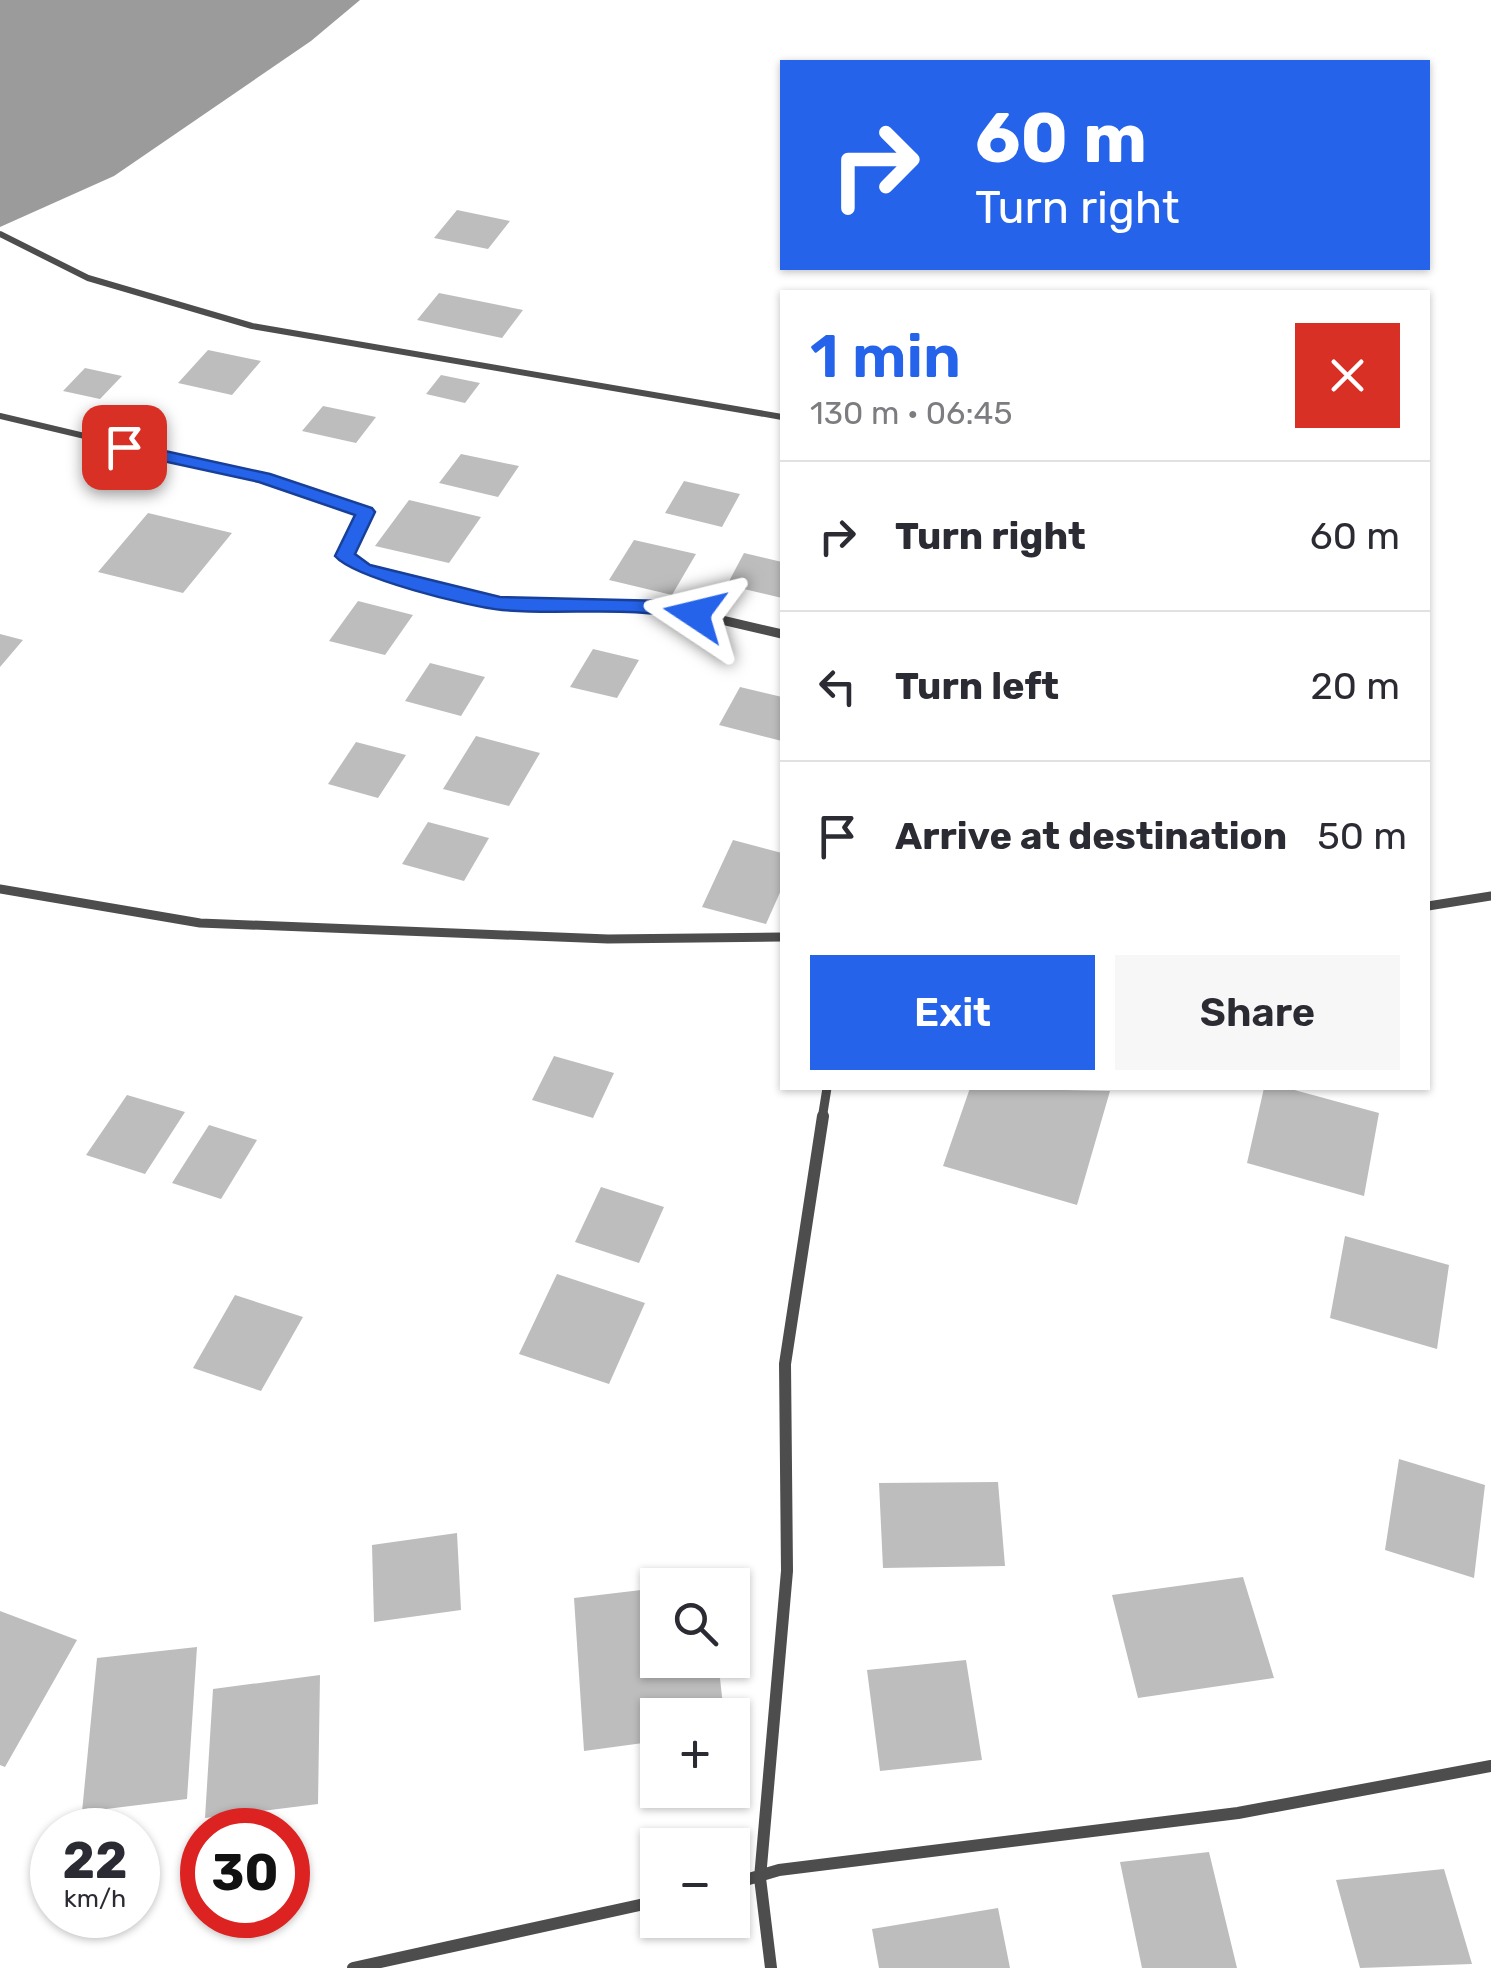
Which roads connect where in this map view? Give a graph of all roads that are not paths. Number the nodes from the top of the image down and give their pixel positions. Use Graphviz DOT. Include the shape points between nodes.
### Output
graph roads {
  1 [pos="0,234"];
  2 [pos="0,416"];
  3 [pos="780,417"];
  4 [pos="780,634"];
  5 [pos="0,889"];
  6 [pos="1491,896"];
  7 [pos="1430,906"];
  8 [pos="780,937"];
  9 [pos="828,1090"];
  10 [pos="1491,1766"];
  11 [pos="760,1878"];
  12 [pos="750,1880"];
  13 [pos="640,1905"];
  14 [pos="353,1968"];
  15 [pos="771,1968"];
  1 -- 3 [label="street" via="88,278 252,326"];
  2 -- 4 [label="street" via="263,478 366,512 344,556 364,569 500,604 666,607"];
  5 -- 8 [label="street" via="200,923 608,939"];
  6 -- 7 [label="street"];
  9 -- 11 [label="street" via="785,1364 786,1571"];
  10 -- 11 [label="street" via="1238,1813 779,1870"];
  11 -- 12 [label="street"];
  11 -- 15 [label="street"];
  13 -- 14 [label="street"];
}
